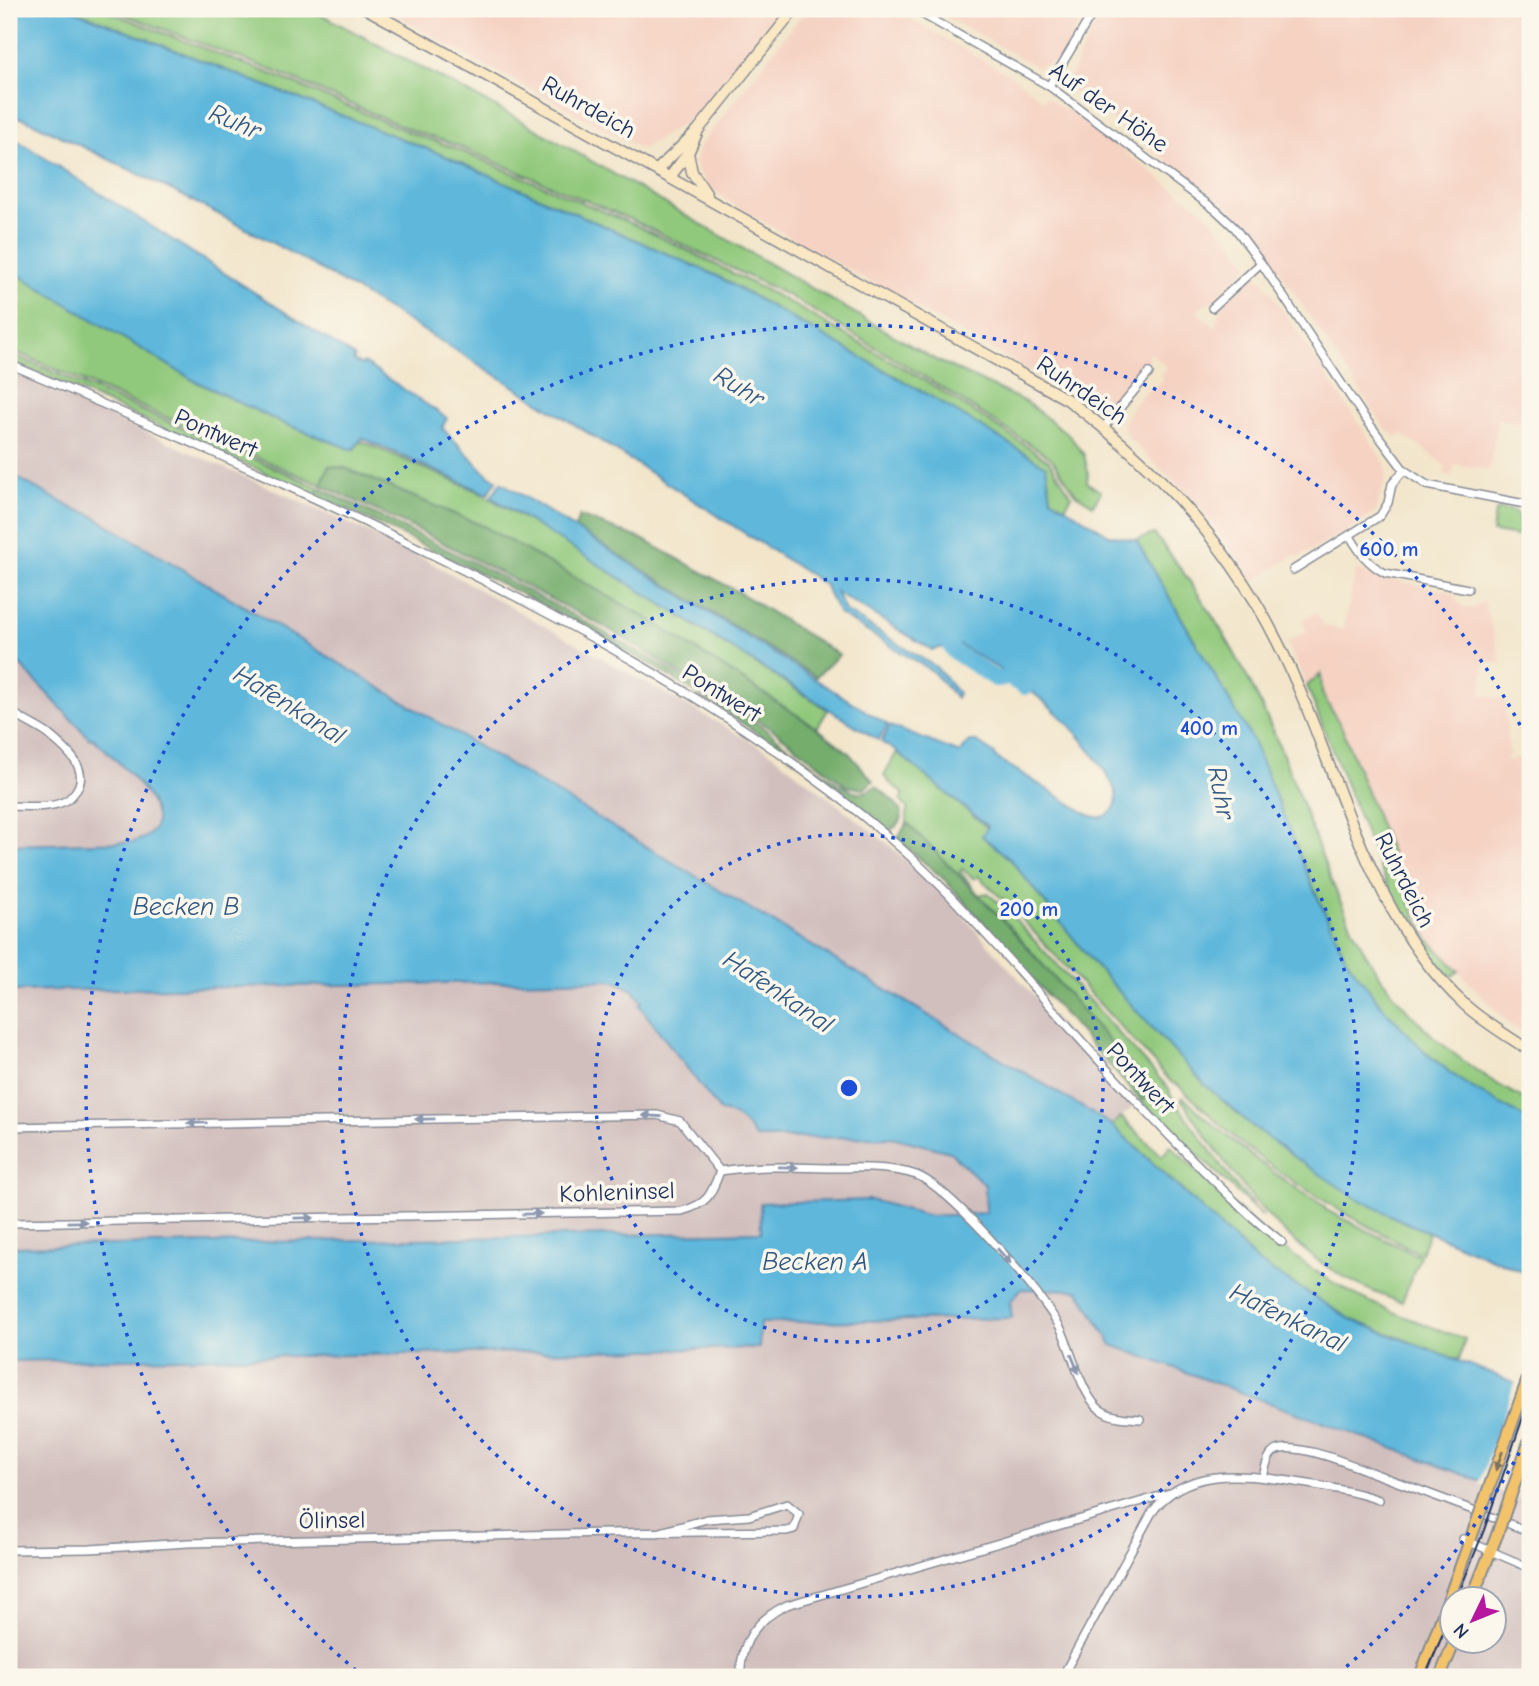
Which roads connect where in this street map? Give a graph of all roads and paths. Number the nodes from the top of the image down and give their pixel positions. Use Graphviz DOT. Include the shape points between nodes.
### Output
graph roads {
  1 [pos="367,9"];
  2 [pos="795,9"];
  3 [pos="913,9"];
  4 [pos="1095,9"];
  5 [pos="1049,86"];
  6 [pos="698,130"];
  7 [pos="688,153"];
  8 [pos="657,170"];
  9 [pos="670,177"];
  10 [pos="709,198"];
  11 [pos="1261,264"];
  12 [pos="1212,308"];
  13 [pos="9,364"];
  14 [pos="1149,373"];
  15 [pos="1104,427"];
  16 [pos="1404,470"];
  17 [pos="1530,505"];
  18 [pos="1350,536"];
  19 [pos="1293,570"];
  20 [pos="1468,589"];
  21 [pos="9,709"];
  22 [pos="9,806"];
  23 [pos="1530,1051"];
  24 [pos="9,1127"];
  25 [pos="720,1171"];
  26 [pos="9,1223"];
  27 [pos="1282,1242"];
  28 [pos="1530,1373"];
  29 [pos="1140,1419"];
  30 [pos="1530,1439"];
  31 [pos="1263,1478"];
  32 [pos="1170,1493"];
  33 [pos="1379,1500"];
  34 [pos="1530,1532"];
  35 [pos="657,1533"];
  36 [pos="1466,1540"];
  37 [pos="9,1550"];
  38 [pos="1491,1552"];
  39 [pos="1530,1568"];
  40 [pos="1478,1584"];
  41 [pos="1449,1654"];
  42 [pos="741,1677"];
  43 [pos="1062,1677"];
  44 [pos="1420,1677"];
  45 [pos="1440,1677"];
  1 -- 8 [label="main road, Ruhrdeich"];
  2 -- 6 [label="main road"];
  3 -- 5 [label="street, Auf der Höhe"];
  4 -- 5 [label="street"];
  5 -- 11 [label="street, Auf der Höhe" via="1199,196 1235,228"];
  6 -- 7 [label="main road"];
  6 -- 8 [label="main road"];
  7 -- 9 [label="main road"];
  7 -- 10 [label="main road" via="692,172"];
  8 -- 9 [label="main road, Ruhrdeich"];
  9 -- 10 [label="main road, Ruhrdeich"];
  10 -- 15 [label="main road, Ruhrdeich" via="1068,400"];
  11 -- 12 [label="street"];
  11 -- 16 [label="street, Auf der Höhe"];
  13 -- 27 [label="street, Pontwert" via="304,494 512,594 615,650 806,771 940,884 1137,1104"];
  14 -- 15 [label="street"];
  15 -- 23 [label="main road, Ruhrdeich" via="1188,507 1248,589 1291,672 1363,848 1409,940 1465,1005"];
  16 -- 17 [label="street, Auf der Höhe" via="1427,485"];
  16 -- 18 [label="street" via="1392,484 1385,511"];
  18 -- 19 [label="street"];
  18 -- 20 [label="street" via="1361,555 1385,573"];
  21 -- 22 [label="street" via="50,736 74,758 81,773 74,795 64,802"];
  25 -- 24 [label="street, one-way" via="680,1121 657,1115"];
  26 -- 25 [label="street, Kohleninsel, one-way" via="682,1211 699,1206"];
  25 -- 29 [label="street, one-way" via="747,1167 887,1169 918,1176 939,1188 1045,1303 1091,1402 1112,1416"];
  28 -- 36 [label="main road, one-way, bridge" via="1475,1527"];
  30 -- 38 [label="main road, bridge"];
  31 -- 32 [label="street" via="1214,1476"];
  31 -- 33 [label="street" via="1347,1490"];
  31 -- 34 [label="street" via="1267,1457 1280,1448 1298,1450 1334,1458"];
  32 -- 42 [label="street" via="787,1605 751,1633 742,1653"];
  32 -- 43 [label="street" via="1151,1514"];
  35 -- 35 [label="street, Ölinsel" via="788,1531 794,1529 799,1514 788,1504"];
  35 -- 37 [label="street, Ölinsel"];
  36 -- 38 [label="street"];
  36 -- 44 [label="main road"];
  38 -- 39 [label="street"];
  38 -- 40 [label="main road"];
  41 -- 45 [label="main road"];
}
